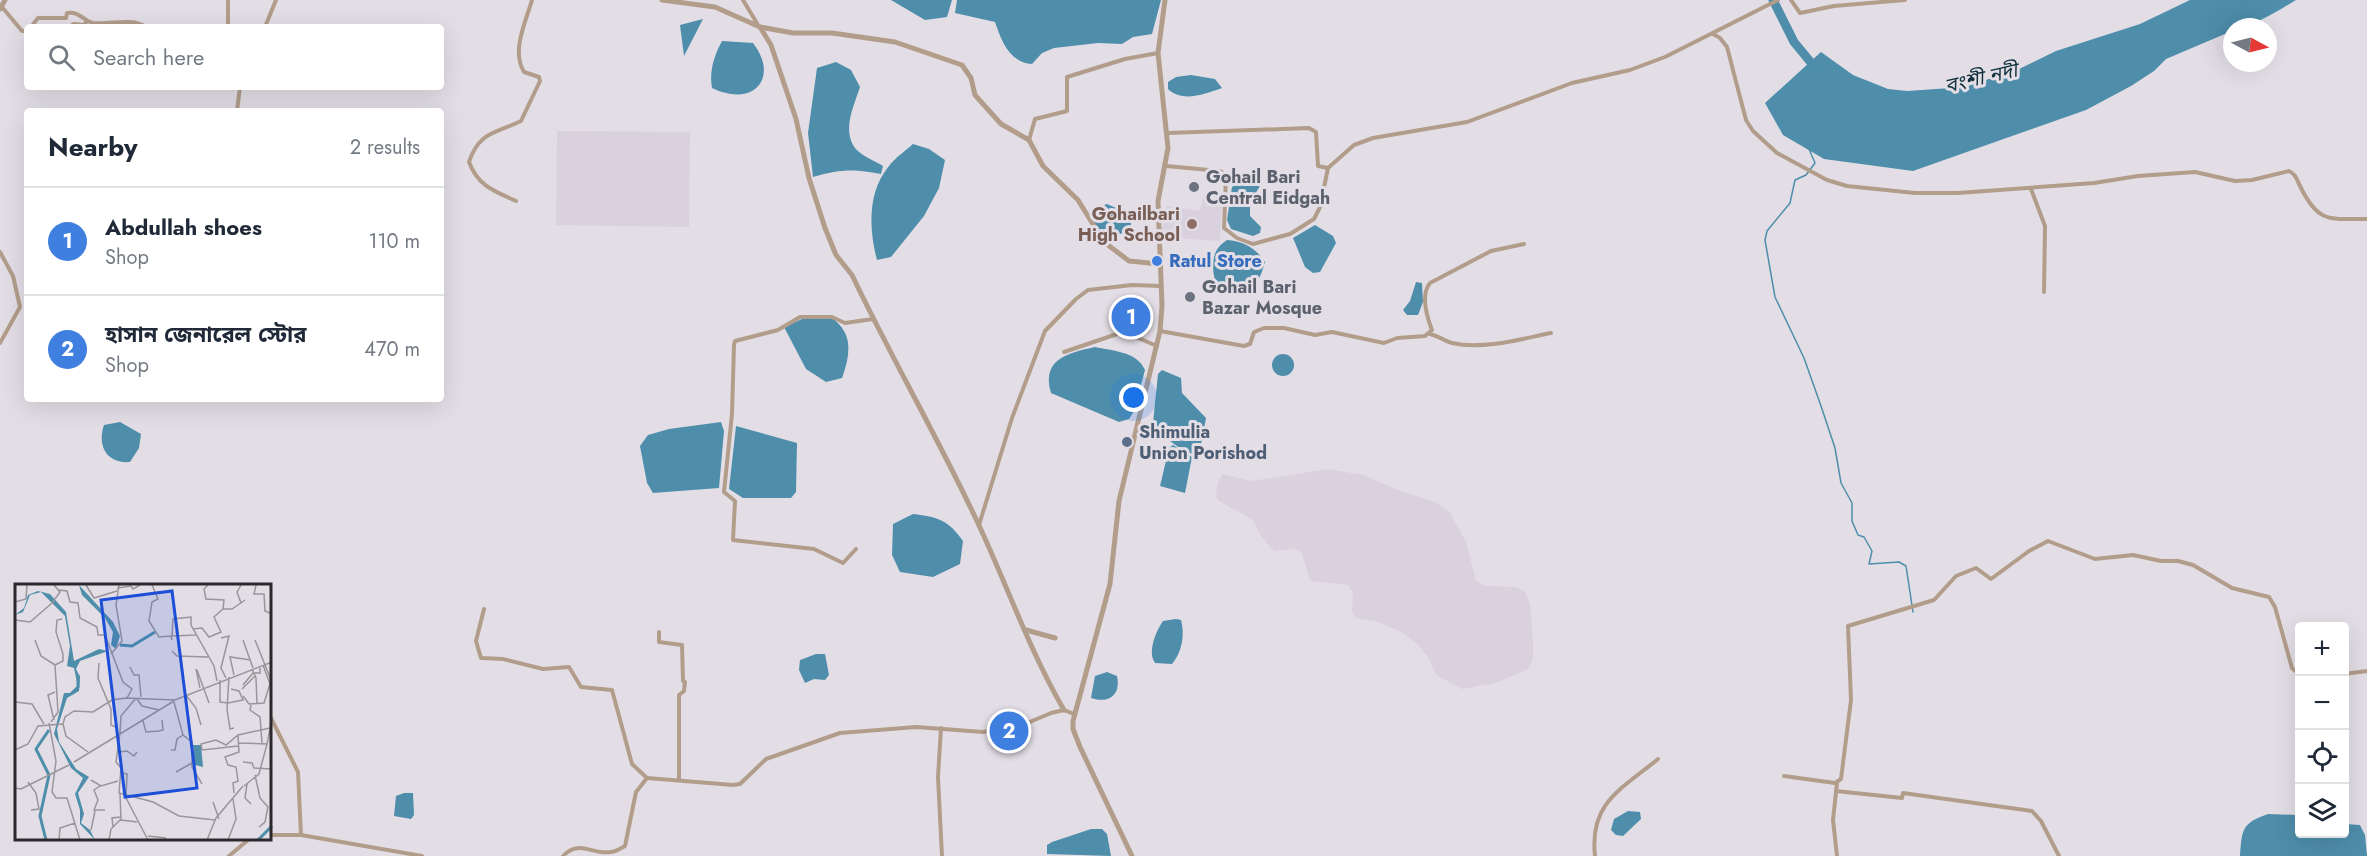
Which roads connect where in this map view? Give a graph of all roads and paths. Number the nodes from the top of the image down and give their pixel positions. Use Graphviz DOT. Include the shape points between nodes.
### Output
graph roads {
  1 [pos="5,0"];
  2 [pos="228,0"];
  3 [pos="276,0"];
  4 [pos="532,0"];
  5 [pos="662,0"];
  6 [pos="743,0"];
  7 [pos="1166,0"];
  8 [pos="1777,0"];
  9 [pos="1791,0"];
  10 [pos="1905,0"];
  11 [pos="1,8"];
  12 [pos="87,21"];
  13 [pos="33,24"];
  14 [pos="85,24"];
  15 [pos="112,24"];
  16 [pos="112,24"];
  17 [pos="140,24"];
  18 [pos="228,24"];
  19 [pos="266,24"];
  20 [pos="759,26"];
  21 [pos="24,31"];
  22 [pos="1713,34"];
  23 [pos="1158,53"];
  24 [pos="240,90"];
  25 [pos="237,108"];
  26 [pos="1168,133"];
  27 [pos="1029,140"];
  28 [pos="1166,166"];
  29 [pos="1328,168"];
  30 [pos="2031,189"];
  31 [pos="516,201"];
  32 [pos="2367,219"];
  33 [pos="1524,244"];
  34 [pos="0,252"];
  35 [pos="1160,264"];
  36 [pos="1161,286"];
  37 [pos="2044,292"];
  38 [pos="873,319"];
  39 [pos="1160,331"];
  40 [pos="1551,333"];
  41 [pos="1430,334"];
  42 [pos="0,343"];
  43 [pos="1156,346"];
  44 [pos="1064,352"];
  45 [pos="979,525"];
  46 [pos="856,549"];
  47 [pos="484,609"];
  48 [pos="1026,630"];
  49 [pos="659,632"];
  50 [pos="1056,638"];
  51 [pos="2295,671"];
  52 [pos="2367,671"];
  53 [pos="2349,673"];
  54 [pos="1064,710"];
  55 [pos="1074,714"];
  56 [pos="272,720"];
  57 [pos="941,728"];
  58 [pos="1658,759"];
  59 [pos="1784,776"];
  60 [pos="647,778"];
  61 [pos="679,779"];
  62 [pos="1837,783"];
  63 [pos="1836,791"];
  64 [pos="272,835"];
  65 [pos="301,835"];
  66 [pos="247,841"];
  67 [pos="229,856"];
  68 [pos="422,856"];
  69 [pos="563,856"];
  70 [pos="942,856"];
  71 [pos="1132,856"];
  72 [pos="1594,856"];
  73 [pos="1837,856"];
  74 [pos="2059,856"];
  1 -- 11 [label="street"];
  2 -- 18 [label="street"];
  3 -- 19 [label="street"];
  4 -- 31 [label="street" via="521,38 521,68 540,81 521,122 480,140 468,162 474,177"];
  5 -- 20 [label="street" via="715,6"];
  6 -- 20 [label="street"];
  7 -- 23 [label="street"];
  8 -- 22 [label="street"];
  9 -- 10 [label="street" via="1800,13"];
  11 -- 21 [label="street"];
  12 -- 13 [label="street" via="72,12 66,18 38,18"];
  12 -- 14 [label="street"];
  12 -- 15 [label="street"];
  16 -- 17 [label="street"];
  20 -- 27 [label="street" via="895,42 948,58 967,69 975,95 994,118"];
  20 -- 38 [label="street" via="771,45 796,119 808,178 825,228"];
  22 -- 29 [label="street" via="1653,62 1572,82 1467,122 1354,145"];
  22 -- 30 [label="street" via="1727,47 1746,120 1753,131 1771,149 1827,180 1866,189 1958,193"];
  23 -- 26 [label="street"];
  23 -- 27 [label="street" via="1067,77 1067,111 1035,119"];
  24 -- 25 [label="street"];
  26 -- 28 [label="street"];
  26 -- 29 [label="street" via="1309,128 1316,132 1318,166"];
  27 -- 35 [label="street" via="1043,166 1078,200 1104,242 1129,261"];
  28 -- 29 [label="street" via="1220,171 1226,175 1224,228 1253,244 1290,234 1314,219"];
  28 -- 35 [label="street" via="1158,201"];
  30 -- 32 [label="street" via="2195,172 2235,181 2252,180 2289,171 2294,173 2315,212 2330,218"];
  30 -- 37 [label="street" via="2045,226"];
  33 -- 41 [label="street" via="1491,251 1430,283 1426,287 1426,306"];
  34 -- 42 [label="street" via="13,276 20,307"];
  35 -- 36 [label="street"];
  36 -- 39 [label="street"];
  36 -- 45 [label="street" via="1088,290 1045,331 1012,418"];
  38 -- 45 [label="street"];
  38 -- 46 [label="street" via="845,323 832,317 800,317 778,330 735,341 734,345 724,492 735,501 733,540 814,549 843,563"];
  39 -- 41 [label="street" via="1244,346 1250,344 1254,332 1271,327 1315,335 1332,332 1384,343"];
  39 -- 43 [label="street"];
  40 -- 41 [label="street" via="1477,344 1452,343"];
  43 -- 44 [label="street" via="1120,333"];
  43 -- 55 [label="street" via="1119,501 1110,584"];
  45 -- 48 [label="street"];
  47 -- 60 [label="street" via="476,641 481,658 543,669 569,667 581,687 612,690 632,764"];
  48 -- 50 [label="street"];
  48 -- 54 [label="street" via="1046,680"];
  49 -- 61 [label="street" via="659,642 682,645 685,682 679,695"];
  51 -- 62 [label="street" via="2269,597 2232,588 2193,565 2178,561 2133,555 2095,559 2048,541 1991,579 1976,568 1956,576 1934,600 1848,626 1851,700 1843,769"];
  52 -- 53 [label="street"];
  54 -- 55 [label="street"];
  54 -- 57 [label="street" via="1025,724 983,732"];
  55 -- 71 [label="street" via="1073,729 1080,747"];
  56 -- 65 [label="street" via="298,772"];
  57 -- 61 [label="street" via="840,733 766,759 740,784"];
  57 -- 70 [label="street" via="938,777"];
  58 -- 72 [label="street" via="1599,813"];
  59 -- 62 [label="street"];
  60 -- 61 [label="street"];
  60 -- 69 [label="street" via="636,792 625,846 611,852 576,848"];
  62 -- 63 [label="street"];
  63 -- 73 [label="street" via="1833,820"];
  63 -- 74 [label="street" via="1902,798 1903,793 2032,811"];
  64 -- 65 [label="street"];
  65 -- 68 [label="street"];
  66 -- 67 [label="street"];
}
